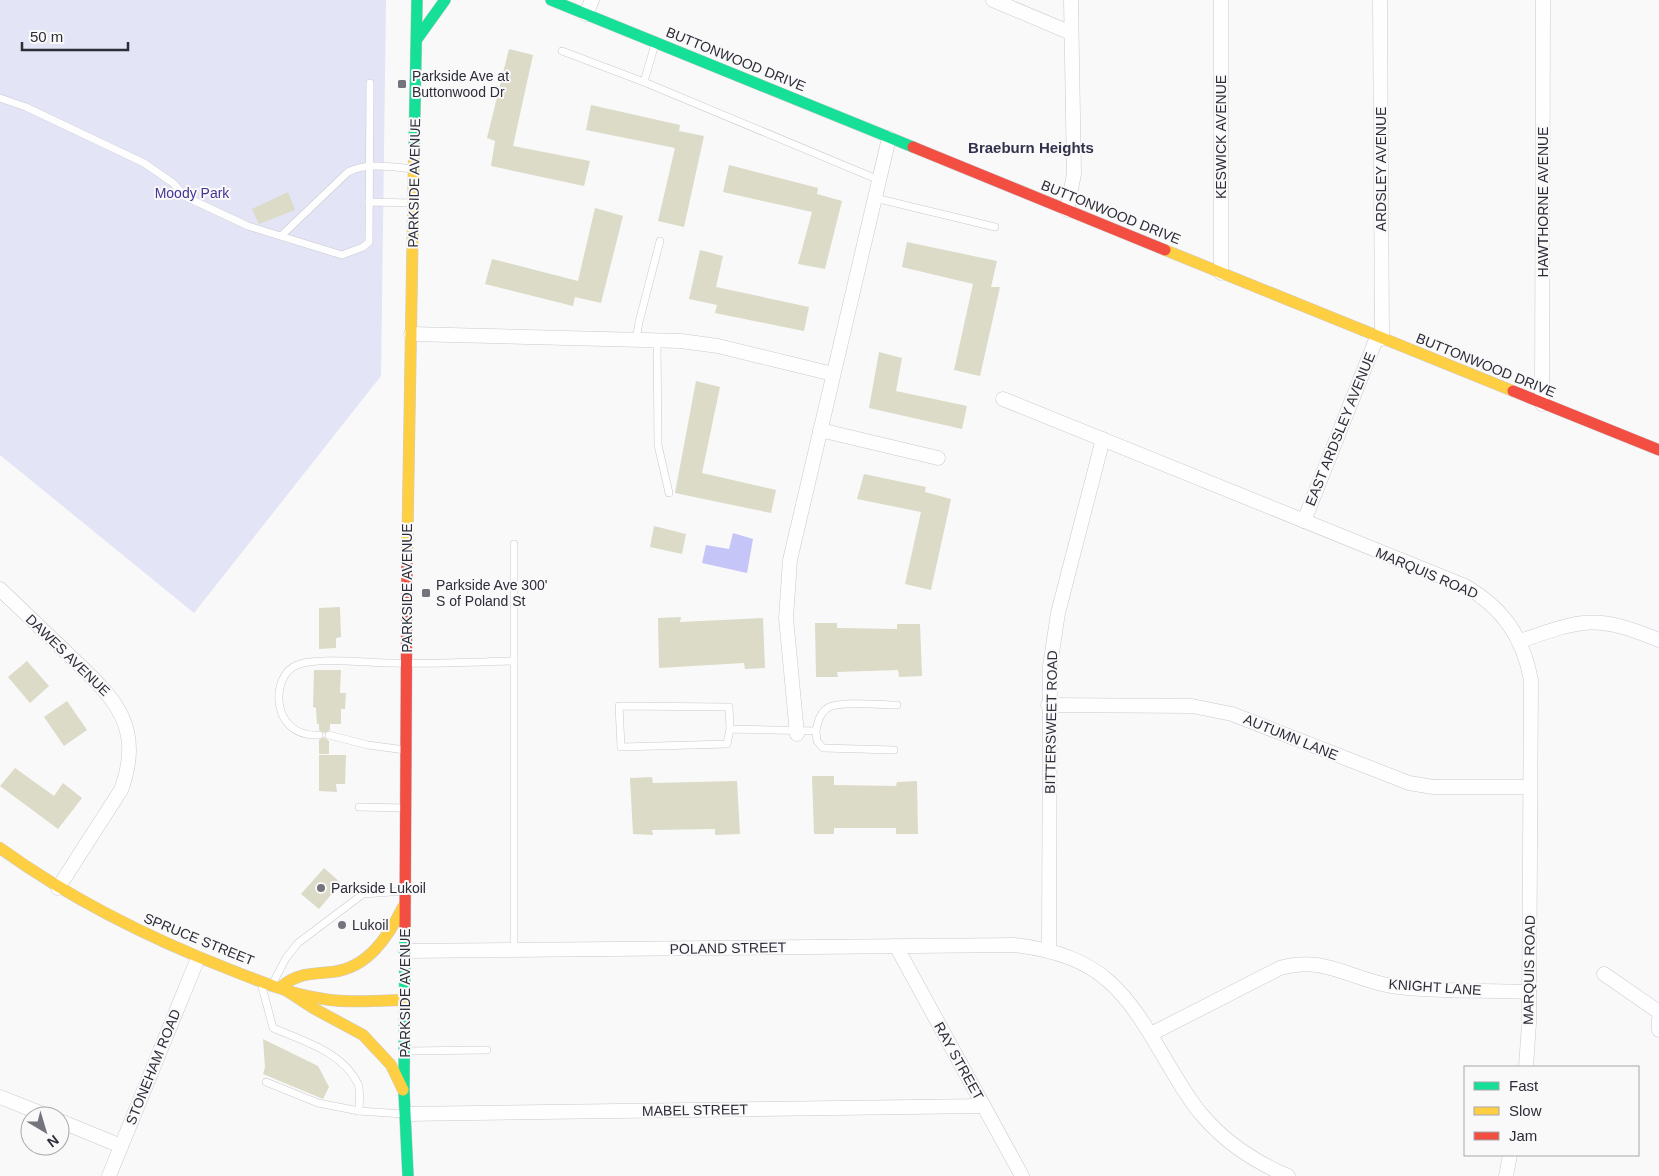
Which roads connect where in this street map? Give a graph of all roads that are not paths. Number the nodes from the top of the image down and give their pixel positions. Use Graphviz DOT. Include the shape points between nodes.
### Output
graph roads {
  1 [pos="417,0"];
  2 [pos="445,0"];
  3 [pos="551,0"];
  4 [pos="592,0"];
  5 [pos="993,0"];
  6 [pos="1071,0"];
  7 [pos="1221,0"];
  8 [pos="1380,0"];
  9 [pos="1543,0"];
  10 [pos="586,14"];
  11 [pos="1071,33"];
  12 [pos="416,38"];
  13 [pos="656,43"];
  14 [pos="562,51"];
  15 [pos="644,82"];
  16 [pos="370,83"];
  17 [pos="0,98"];
  18 [pos="889,138"];
  19 [pos="369,165"];
  20 [pos="414,169"];
  21 [pos="879,180"];
  22 [pos="874,198"];
  23 [pos="369,202"];
  24 [pos="413,203"];
  25 [pos="1068,210"];
  26 [pos="995,227"];
  27 [pos="282,236"];
  28 [pos="660,241"];
  29 [pos="1221,273"];
  30 [pos="411,334"];
  31 [pos="1379,338"];
  32 [pos="636,340"];
  33 [pos="657,340"];
  34 [pos="833,374"];
  35 [pos="1003,399"];
  36 [pos="1542,404"];
  37 [pos="820,430"];
  38 [pos="1103,439"];
  39 [pos="1659,450"];
  40 [pos="938,458"];
  41 [pos="669,493"];
  42 [pos="1304,521"];
  43 [pos="514,544"];
  44 [pos="0,589"];
  45 [pos="1659,640"];
  46 [pos="1520,641"];
  47 [pos="514,661"];
  48 [pos="407,663"];
  49 [pos="897,705"];
  50 [pos="1048,705"];
  51 [pos="730,729"];
  52 [pos="816,731"];
  53 [pos="797,732"];
  54 [pos="319,735"];
  55 [pos="329,735"];
  56 [pos="894,750"];
  57 [pos="406,751"];
  58 [pos="1530,787"];
  59 [pos="359,807"];
  60 [pos="406,808"];
  61 [pos="0,848"];
  62 [pos="58,888"];
  63 [pos="406,896"];
  64 [pos="896,946"];
  65 [pos="514,950"];
  66 [pos="1049,950"];
  67 [pos="405,951"];
  68 [pos="198,958"];
  69 [pos="1604,974"];
  70 [pos="260,980"];
  71 [pos="277,986"];
  72 [pos="1529,992"];
  73 [pos="405,1000"];
  74 [pos="1659,1012"];
  75 [pos="1659,1019"];
  76 [pos="1659,1030"];
  77 [pos="1150,1034"];
  78 [pos="486,1050"];
  79 [pos="405,1052"];
  80 [pos="1526,1066"];
  81 [pos="266,1082"];
  82 [pos="404,1092"];
  83 [pos="0,1097"];
  84 [pos="23,1106"];
  85 [pos="984,1106"];
  86 [pos="360,1111"];
  87 [pos="406,1114"];
  88 [pos="70,1125"];
  89 [pos="121,1146"];
  90 [pos="1510,1156"];
  91 [pos="109,1176"];
  92 [pos="408,1176"];
  93 [pos="1022,1176"];
  94 [pos="1288,1176"];
  95 [pos="1506,1176"];
  1 -- 12 [label="street, PARKSIDE AVENUE"];
  2 -- 12 [label="street"];
  3 -- 10 [label="street, BUTTONWOOD DRIVE"];
  4 -- 10 [label="street"];
  5 -- 11 [label="street"];
  6 -- 11 [label="street"];
  7 -- 29 [label="street, KESWICK AVENUE"];
  8 -- 31 [label="street, ARDSLEY AVENUE"];
  9 -- 36 [label="street, HAWTHORNE AVENUE"];
  10 -- 13 [label="street, BUTTONWOOD DRIVE"];
  11 -- 25 [label="street" via="1074,174"];
  12 -- 20 [label="street, PARKSIDE AVENUE"];
  13 -- 15 [label="lane"];
  13 -- 18 [label="street, BUTTONWOOD DRIVE"];
  14 -- 15 [label="lane"];
  15 -- 21 [label="lane"];
  16 -- 19 [label="lane"];
  17 -- 27 [label="lane" via="144,163 173,183 186,198 248,226"];
  18 -- 21 [label="street"];
  18 -- 25 [label="street, BUTTONWOOD DRIVE"];
  19 -- 20 [label="lane"];
  19 -- 23 [label="lane"];
  19 -- 27 [label="lane" via="348,172"];
  20 -- 24 [label="street, PARKSIDE AVENUE"];
  21 -- 22 [label="street"];
  22 -- 26 [label="lane"];
  22 -- 34 [label="street"];
  23 -- 24 [label="lane"];
  23 -- 27 [label="lane" via="369,242 350,254 342,255"];
  24 -- 30 [label="street, PARKSIDE AVENUE"];
  25 -- 29 [label="street, BUTTONWOOD DRIVE"];
  28 -- 32 [label="lane"];
  29 -- 31 [label="street, BUTTONWOOD DRIVE"];
  30 -- 32 [label="street"];
  30 -- 48 [label="street, PARKSIDE AVENUE"];
  31 -- 36 [label="street, BUTTONWOOD DRIVE"];
  31 -- 42 [label="street, EAST ARDSLEY AVENUE"];
  32 -- 33 [label="street"];
  33 -- 34 [label="street" via="718,346"];
  33 -- 41 [label="lane" via="658,445"];
  34 -- 37 [label="street"];
  35 -- 38 [label="street, MARQUIS ROAD"];
  36 -- 39 [label="street, BUTTONWOOD DRIVE"];
  37 -- 40 [label="street"];
  37 -- 53 [label="street" via="786,589"];
  38 -- 42 [label="street, MARQUIS ROAD"];
  38 -- 50 [label="street, BITTERSWEET ROAD" via="1054,633"];
  42 -- 46 [label="street, MARQUIS ROAD" via="1474,591 1497,608"];
  43 -- 47 [label="lane"];
  44 -- 62 [label="street, DAWES AVENUE" via="106,691 121,712 129,737 129,763 121,790"];
  45 -- 46 [label="street" via="1626,626 1587,621 1566,624"];
  46 -- 58 [label="street, MARQUIS ROAD" via="1531,680"];
  47 -- 48 [label="lane"];
  47 -- 65 [label="lane"];
  48 -- 54 [label="lane" via="312,662 295,665 284,677 278,702 282,716 296,732"];
  48 -- 57 [label="street, PARKSIDE AVENUE"];
  49 -- 52 [label="lane" via="838,705 827,708 819,717"];
  50 -- 58 [label="street, AUTUMN LANE" via="1192,706 1212,709 1409,783 1433,787"];
  50 -- 66 [label="street, BITTERSWEET ROAD"];
  51 -- 51 [label="lane" via="727,744 620,747 619,706 730,707"];
  51 -- 53 [label="lane"];
  52 -- 53 [label="lane"];
  52 -- 56 [label="lane" via="817,741 823,748"];
  55 -- 57 [label="lane"];
  57 -- 60 [label="street, PARKSIDE AVENUE"];
  58 -- 72 [label="street, MARQUIS ROAD"];
  59 -- 60 [label="lane"];
  60 -- 63 [label="street, PARKSIDE AVENUE"];
  61 -- 62 [label="street, SPRUCE STREET"];
  62 -- 68 [label="street, SPRUCE STREET" via="116,921"];
  63 -- 67 [label="street, PARKSIDE AVENUE"];
  63 -- 71 [label="street" via="394,927 380,946 363,960 343,970 308,973"];
  63 -- 71 [label="lane" via="363,894 298,944 286,958"];
  64 -- 65 [label="street, POLAND STREET"];
  64 -- 66 [label="street, POLAND STREET" via="1015,945"];
  64 -- 85 [label="street, RAY STREET"];
  65 -- 67 [label="street, POLAND STREET"];
  66 -- 77 [label="street, POLAND STREET" via="1084,964 1102,976 1135,1008"];
  67 -- 73 [label="street, PARKSIDE AVENUE"];
  68 -- 70 [label="street, SPRUCE STREET"];
  68 -- 89 [label="street, STONEHAM ROAD"];
  69 -- 74 [label="street"];
  70 -- 71 [label="street, SPRUCE STREET"];
  70 -- 86 [label="lane" via="273,1028 330,1053 347,1068 359,1086"];
  71 -- 73 [label="street, SPRUCE STREET" via="329,1000"];
  71 -- 82 [label="street" via="363,1036 381,1052"];
  72 -- 77 [label="street, KNIGHT LANE" via="1398,987 1371,982 1324,965 1294,964 1280,968"];
  72 -- 80 [label="street, MARQUIS ROAD"];
  73 -- 79 [label="street, PARKSIDE AVENUE"];
  75 -- 76 [label="street"];
  77 -- 94 [label="street, POLAND STREET" via="1202,1116 1244,1153"];
  78 -- 79 [label="lane"];
  79 -- 82 [label="street, PARKSIDE AVENUE"];
  81 -- 86 [label="lane" via="318,1103"];
  82 -- 87 [label="street, PARKSIDE AVENUE"];
  83 -- 84 [label="street"];
  85 -- 87 [label="street, MABEL STREET"];
  85 -- 93 [label="street, RAY STREET"];
  86 -- 87 [label="lane"];
  87 -- 92 [label="street, PARKSIDE AVENUE"];
  88 -- 89 [label="street"];
  89 -- 91 [label="street, STONEHAM ROAD"];
  90 -- 95 [label="street"];
}
